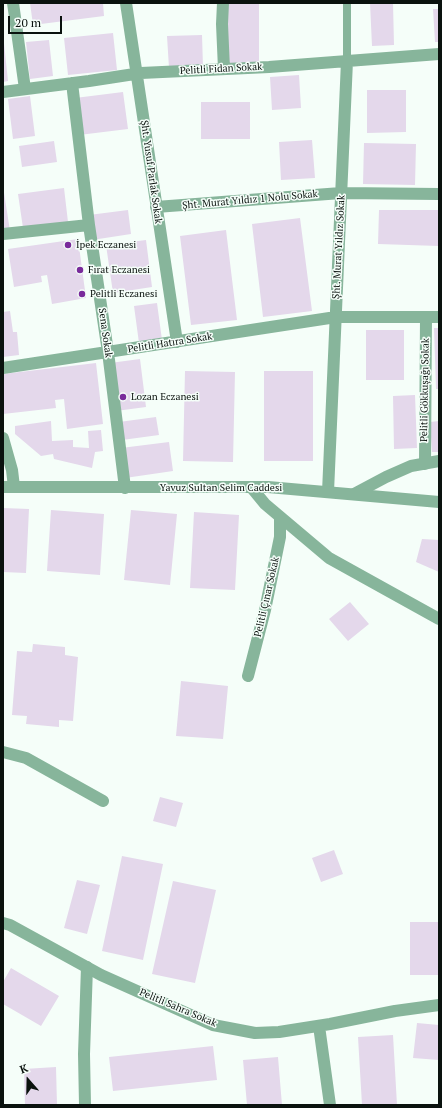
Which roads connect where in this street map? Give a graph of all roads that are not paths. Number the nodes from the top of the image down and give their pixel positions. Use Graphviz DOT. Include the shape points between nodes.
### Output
graph roads {
  1 [pos="13,3"];
  2 [pos="126,3"];
  3 [pos="223,3"];
  4 [pos="347,3"];
  5 [pos="439,54"];
  6 [pos="347,61"];
  7 [pos="224,69"];
  8 [pos="137,73"];
  9 [pos="72,83"];
  10 [pos="25,89"];
  11 [pos="3,92"];
  12 [pos="341,192"];
  13 [pos="439,194"];
  14 [pos="156,208"];
  15 [pos="89,225"];
  16 [pos="3,234"];
  17 [pos="336,316"];
  18 [pos="426,317"];
  19 [pos="439,317"];
  20 [pos="177,342"];
  21 [pos="108,352"];
  22 [pos="3,368"];
  23 [pos="3,438"];
  24 [pos="439,461"];
  25 [pos="425,464"];
  26 [pos="251,487"];
  27 [pos="9,488"];
  28 [pos="125,488"];
  29 [pos="328,492"];
  30 [pos="354,494"];
  31 [pos="439,502"];
  32 [pos="280,517"];
  33 [pos="439,619"];
  34 [pos="248,676"];
  35 [pos="3,752"];
  36 [pos="103,801"];
  37 [pos="3,922"];
  38 [pos="87,967"];
  39 [pos="439,1005"];
  40 [pos="319,1026"];
  41 [pos="85,1105"];
  42 [pos="330,1105"];
  1 -- 10 [label="street"];
  2 -- 8 [label="street, Şht. Yusuf Parlak Sokak"];
  3 -- 7 [label="street"];
  4 -- 6 [label="lane, Şht. Murat Yıldız Sokak"];
  5 -- 6 [label="street, Pelitli Fidan Sokak"];
  6 -- 7 [label="street, Pelitli Fidan Sokak"];
  6 -- 12 [label="street, Şht. Murat Yıldız Sokak"];
  7 -- 8 [label="street, Pelitli Fidan Sokak"];
  8 -- 9 [label="street, Pelitli Fidan Sokak"];
  8 -- 14 [label="street, Şht. Yusuf Parlak Sokak"];
  9 -- 10 [label="street, Pelitli Fidan Sokak"];
  9 -- 15 [label="street, Sena Sokak"];
  10 -- 11 [label="street, Pelitli Fidan Sokak"];
  12 -- 13 [label="street, Şht. Murat Yıldız 1 Nolu Sokak"];
  12 -- 14 [label="street, Şht. Murat Yıldız 1 Nolu Sokak"];
  12 -- 17 [label="street, Şht. Murat Yıldız Sokak"];
  14 -- 20 [label="street, Şht. Yusuf Parlak Sokak"];
  15 -- 16 [label="street"];
  15 -- 21 [label="street, Sena Sokak"];
  17 -- 18 [label="street, Pelitli Hatıra Sokak"];
  17 -- 20 [label="street, Pelitli Hatıra Sokak"];
  17 -- 29 [label="street, Şht. Murat Yıldız Sokak"];
  18 -- 19 [label="street, Pelitli Hatıra Sokak"];
  18 -- 25 [label="street, Pelitli Gökkuşağı Sokak"];
  20 -- 21 [label="street, Pelitli Hatıra Sokak"];
  21 -- 22 [label="street, Pelitli Hatıra Sokak"];
  21 -- 28 [label="street, Sena Sokak"];
  23 -- 27 [label="street" via="11,464"];
  24 -- 25 [label="street"];
  25 -- 30 [label="street" via="411,466"];
  26 -- 28 [label="street, Yavuz Sultan Selim Caddesi"];
  26 -- 29 [label="street, Yavuz Sultan Selim Caddesi"];
  26 -- 32 [label="street"];
  27 -- 28 [label="street, Yavuz Sultan Selim Caddesi"];
  29 -- 30 [label="street, Yavuz Sultan Selim Caddesi"];
  30 -- 31 [label="street, Yavuz Sultan Selim Caddesi"];
  32 -- 33 [label="street" via="329,558"];
  32 -- 34 [label="street, Pelitli Çınar Sokak" via="280,537"];
  35 -- 36 [label="street" via="26,758"];
  37 -- 38 [label="street, Pelitli Sahra Sokak"];
  38 -- 40 [label="street, Pelitli Sahra Sokak" via="213,1025 255,1033"];
  38 -- 41 [label="street"];
  39 -- 40 [label="street, Pelitli Sahra Sokak"];
  40 -- 42 [label="street"];
}
